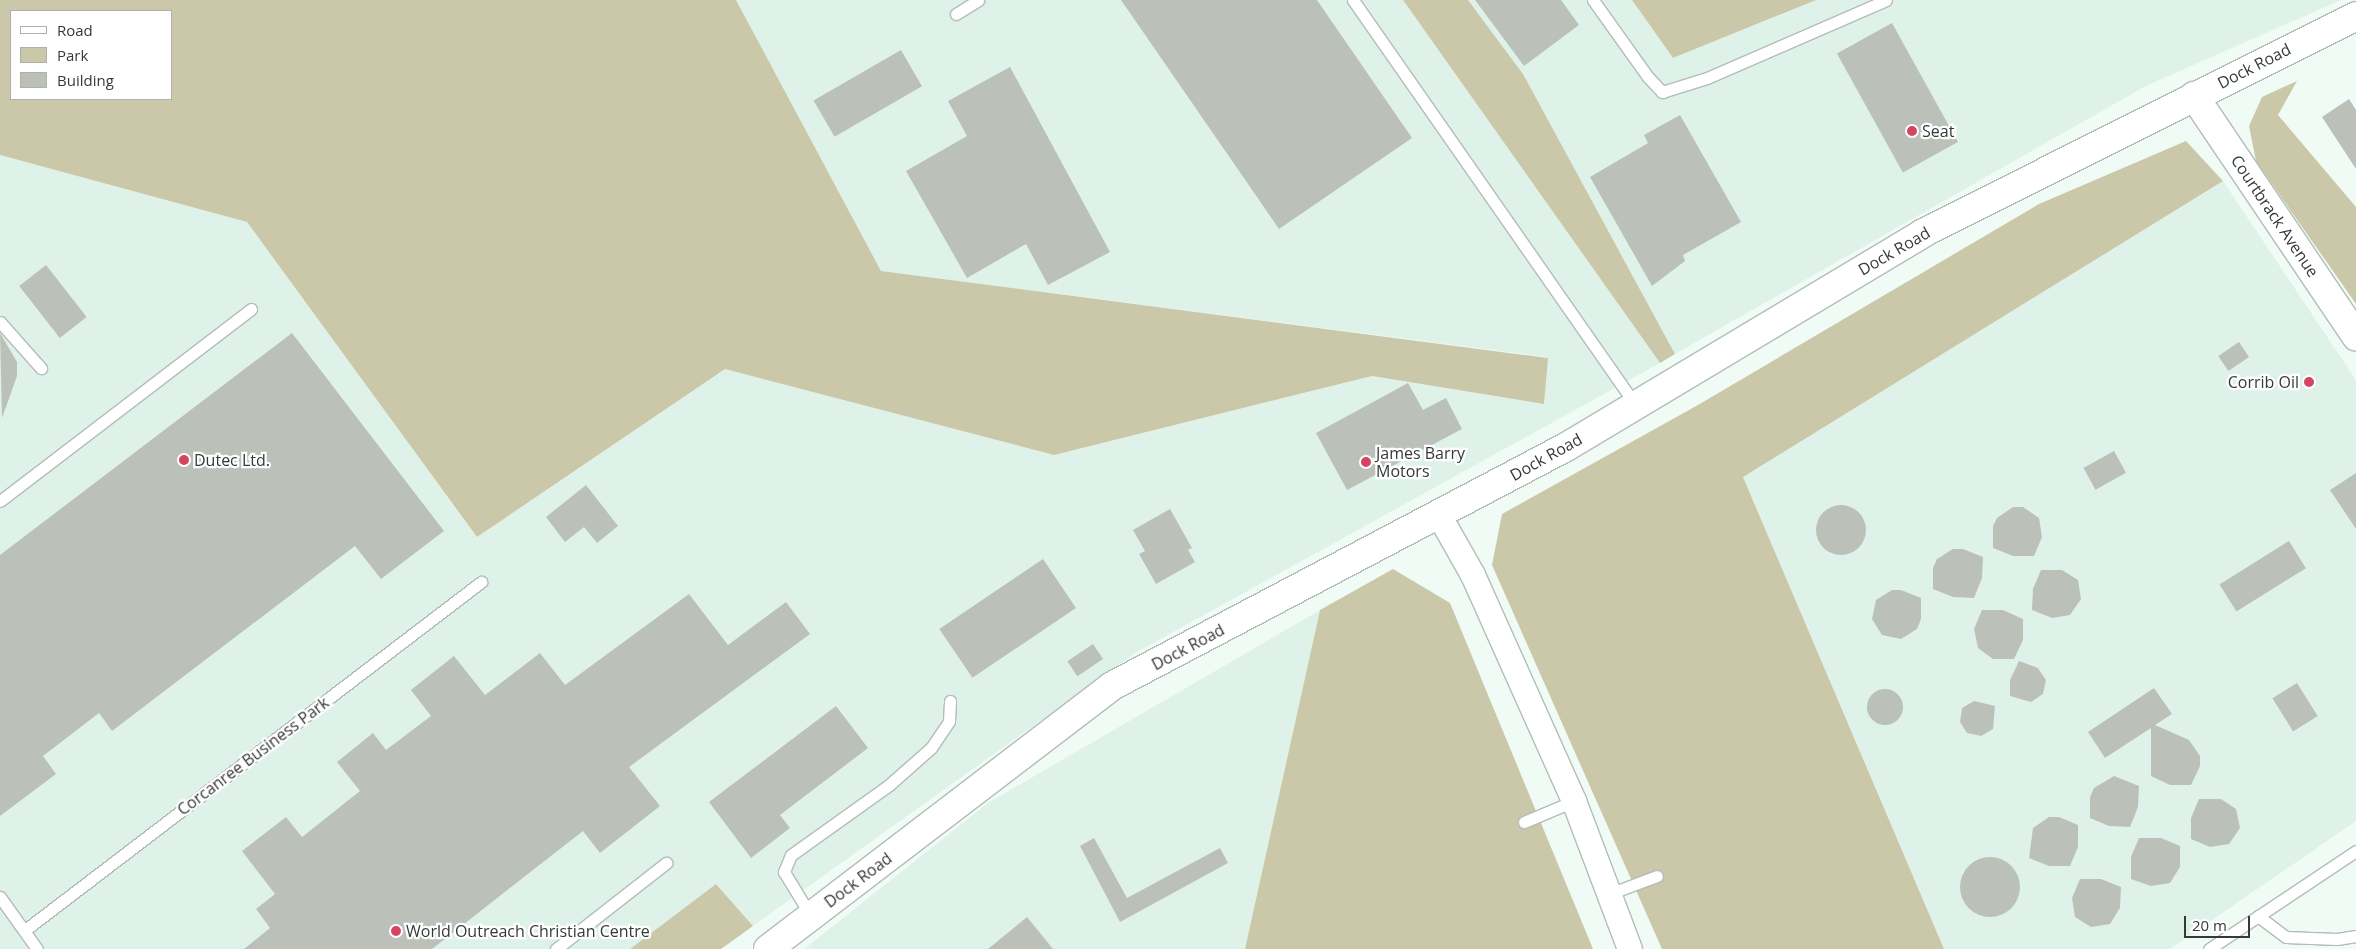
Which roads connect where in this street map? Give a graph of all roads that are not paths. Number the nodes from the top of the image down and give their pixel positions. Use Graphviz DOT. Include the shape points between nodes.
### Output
graph roads {
  1 [pos="978,0"];
  2 [pos="1353,0"];
  3 [pos="1593,0"];
  4 [pos="1886,0"];
  5 [pos="956,14"];
  6 [pos="2356,16"];
  7 [pos="2194,96"];
  8 [pos="251,309"];
  9 [pos="0,322"];
  10 [pos="2356,336"];
  11 [pos="40,368"];
  12 [pos="1636,405"];
  13 [pos="0,501"];
  14 [pos="1439,515"];
  15 [pos="481,582"];
  16 [pos="950,701"];
  17 [pos="1574,801"];
  18 [pos="1524,822"];
  19 [pos="2356,851"];
  20 [pos="666,864"];
  21 [pos="1657,876"];
  22 [pos="1609,894"];
  23 [pos="0,897"];
  24 [pos="810,916"];
  25 [pos="2258,916"];
  26 [pos="25,930"];
  27 [pos="2356,936"];
  28 [pos="37,949"];
  29 [pos="556,949"];
  30 [pos="768,949"];
  31 [pos="1630,949"];
  32 [pos="2209,949"];
  1 -- 5 [label="lane"];
  2 -- 12 [label="lane"];
  3 -- 4 [label="lane" via="1662,92 1707,78"];
  6 -- 7 [label="main road, Dock Road"];
  7 -- 10 [label="main road, Courtbrack Avenue"];
  7 -- 12 [label="main road, Dock Road" via="1923,233"];
  8 -- 13 [label="lane"];
  9 -- 11 [label="lane"];
  12 -- 14 [label="main road, Dock Road" via="1566,447"];
  14 -- 17 [label="street" via="1473,575"];
  14 -- 24 [label="main road, Dock Road" via="1112,686"];
  15 -- 26 [label="lane, Corcanree Business Park"];
  16 -- 24 [label="lane" via="949,721 931,748 889,784 791,855 784,872"];
  17 -- 18 [label="lane"];
  17 -- 22 [label="street"];
  19 -- 25 [label="lane"];
  20 -- 29 [label="lane"];
  21 -- 22 [label="lane"];
  22 -- 31 [label="street"];
  23 -- 26 [label="lane"];
  24 -- 30 [label="main road, Dock Road"];
  25 -- 27 [label="lane" via="2286,937 2337,939"];
  25 -- 32 [label="lane"];
  26 -- 28 [label="lane"];
}
